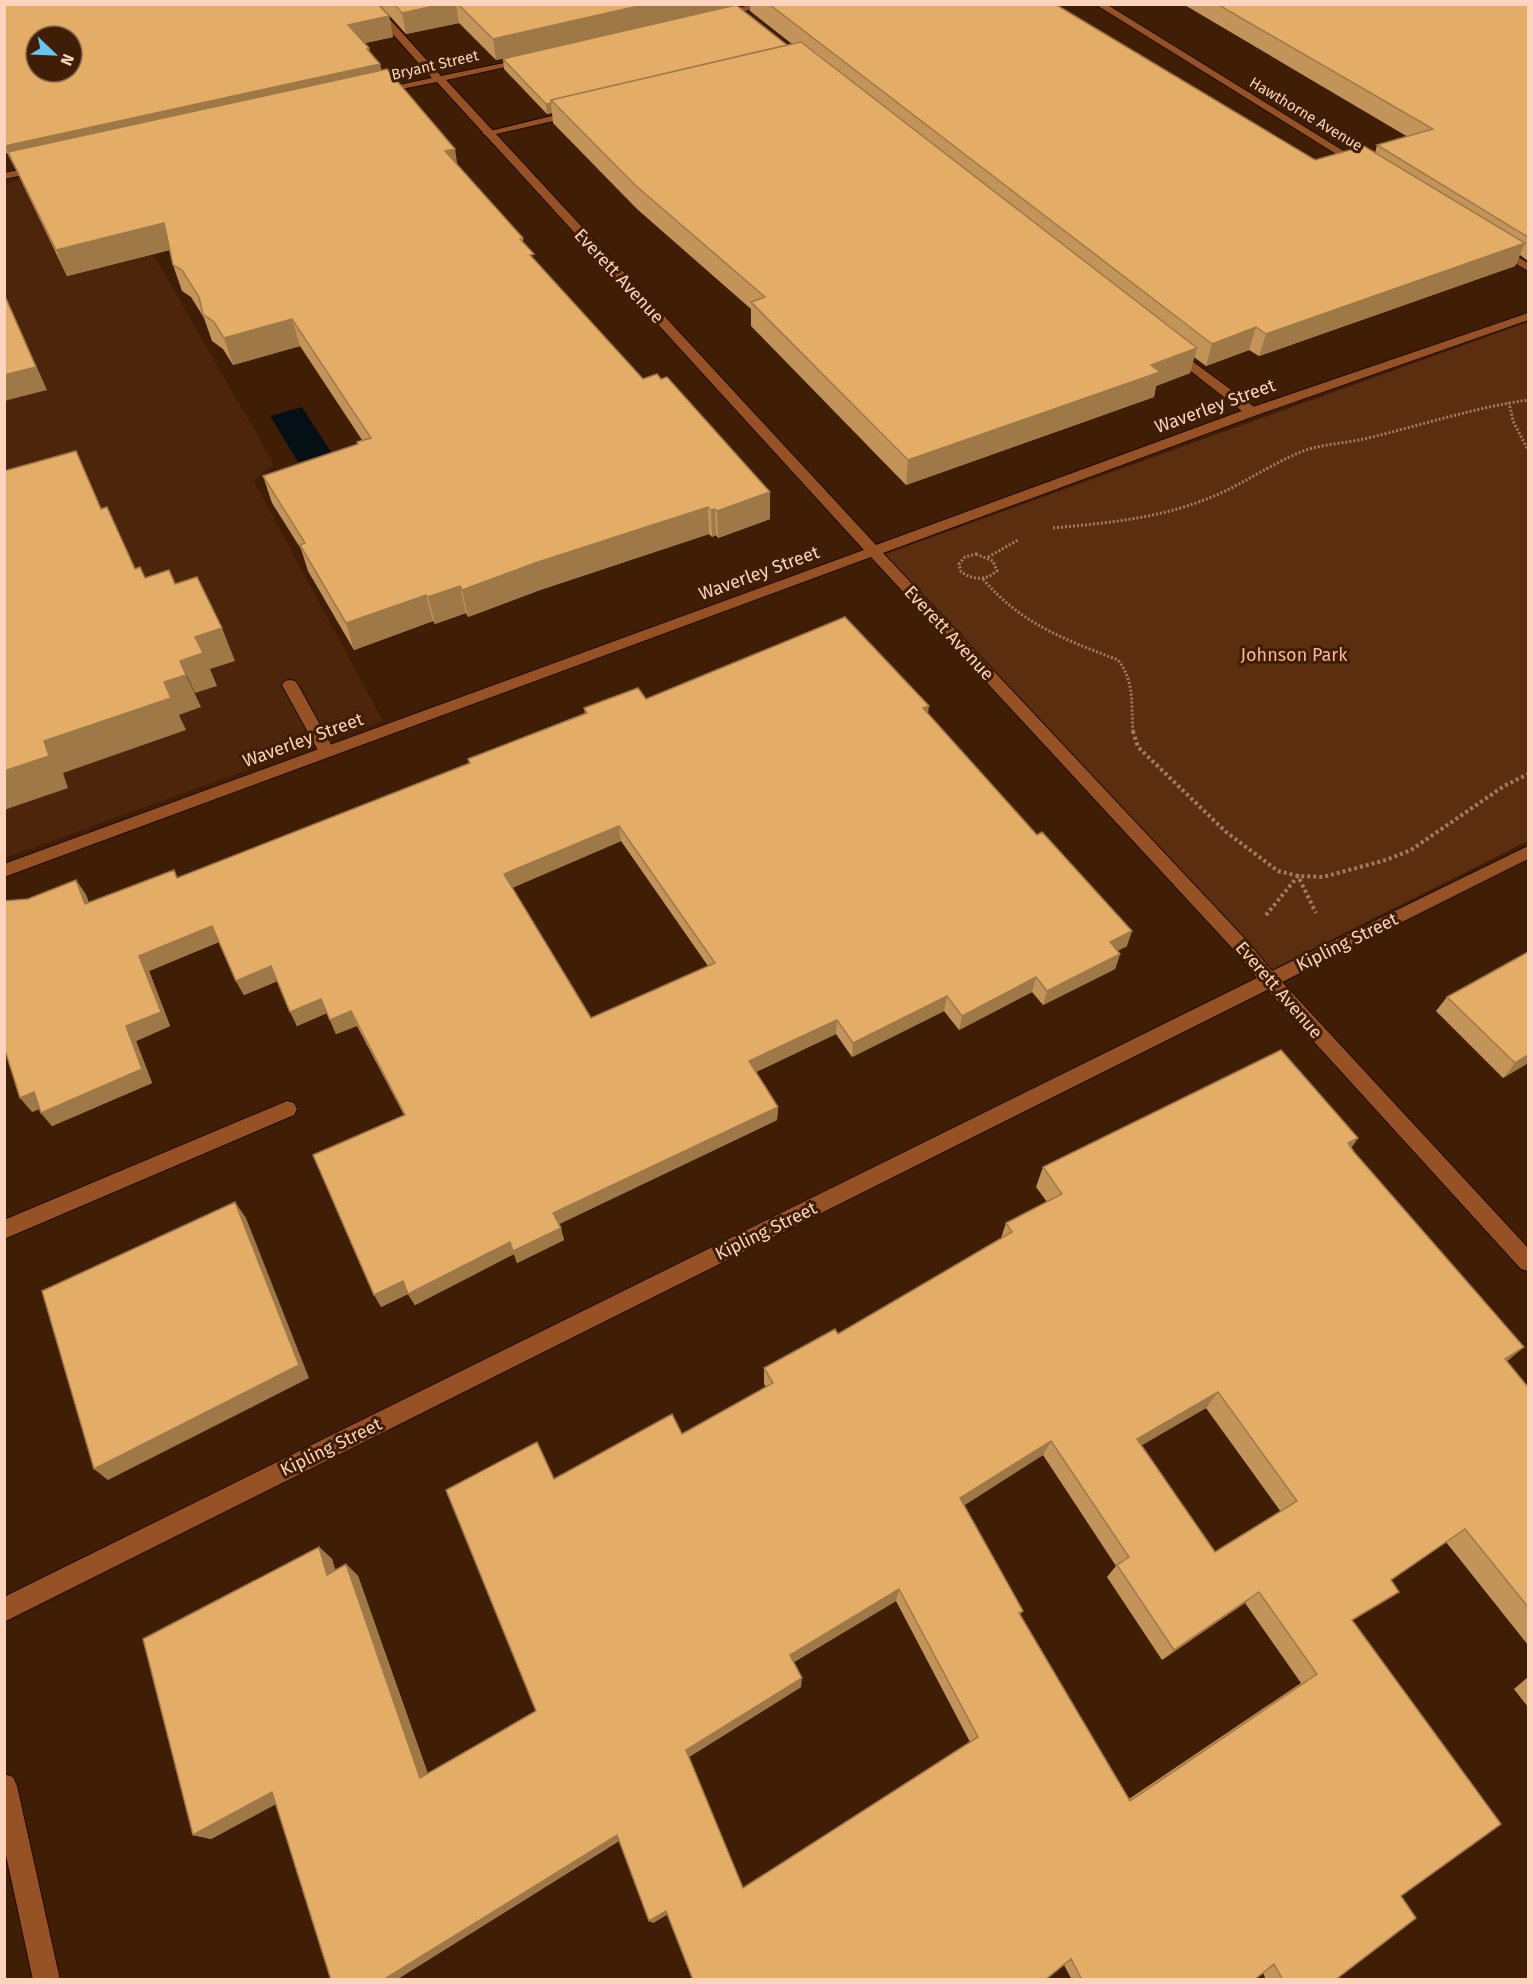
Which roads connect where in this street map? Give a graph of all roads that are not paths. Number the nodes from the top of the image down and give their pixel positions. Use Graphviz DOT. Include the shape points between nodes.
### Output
graph roads {
  1 [pos="370,4"];
  2 [pos="767,4"];
  3 [pos="1099,4"];
  4 [pos="706,18"];
  5 [pos="535,57"];
  6 [pos="438,80"];
  7 [pos="374,94"];
  8 [pos="585,110"];
  9 [pos="487,133"];
  10 [pos="51,166"];
  11 [pos="1376,174"];
  12 [pos="4,176"];
  13 [pos="1488,243"];
  14 [pos="1528,268"];
  15 [pos="1528,316"];
  16 [pos="1168,346"];
  17 [pos="1252,412"];
  18 [pos="874,552"];
  19 [pos="290,685"];
  20 [pos="327,752"];
  21 [pos="1528,852"];
  22 [pos="4,871"];
  23 [pos="1269,980"];
  24 [pos="287,1109"];
  25 [pos="4,1230"];
  26 [pos="1528,1262"];
  27 [pos="4,1610"];
  28 [pos="4,1786"];
  29 [pos="47,1980"];
  1 -- 6 [label="street, Everett Avenue"];
  2 -- 4 [label="street" via="745,14"];
  3 -- 11 [label="street, Hawthorne Avenue"];
  5 -- 6 [label="street, Bryant Street"];
  6 -- 7 [label="street, Bryant Street"];
  6 -- 9 [label="street, Everett Avenue"];
  8 -- 9 [label="street"];
  9 -- 18 [label="street, Everett Avenue"];
  10 -- 12 [label="street"];
  13 -- 14 [label="street"];
  15 -- 17 [label="street, Waverley Street"];
  16 -- 17 [label="street"];
  17 -- 18 [label="street, Waverley Street"];
  18 -- 20 [label="street, Waverley Street"];
  18 -- 23 [label="street, Everett Avenue"];
  19 -- 20 [label="street"];
  20 -- 22 [label="street, Waverley Street"];
  21 -- 23 [label="street, Kipling Street"];
  23 -- 26 [label="street, Everett Avenue"];
  23 -- 27 [label="street, Kipling Street"];
  24 -- 25 [label="street"];
  28 -- 29 [label="street"];
}
